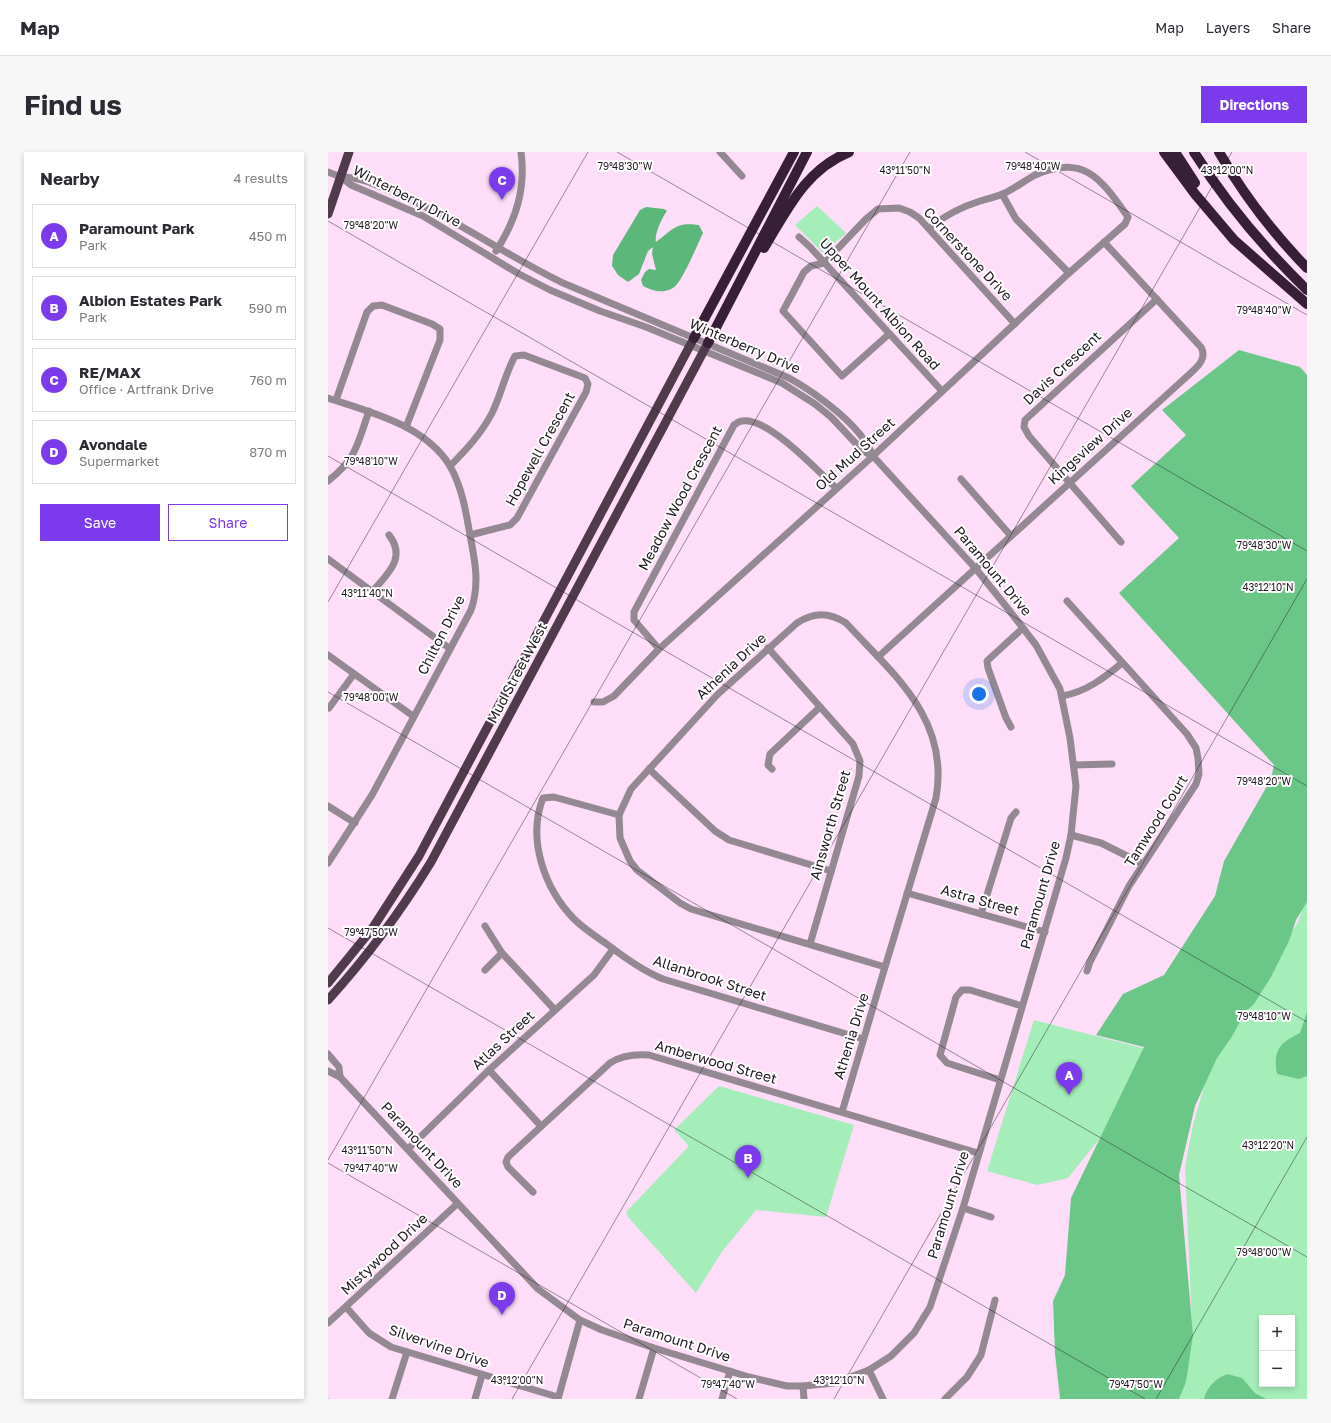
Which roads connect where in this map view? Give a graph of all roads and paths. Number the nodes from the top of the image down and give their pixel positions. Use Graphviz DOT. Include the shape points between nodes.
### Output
graph roads {
  1 [pos="350,152"];
  2 [pos="521,152"];
  3 [pos="720,152"];
  4 [pos="794,152"];
  5 [pos="807,152"];
  6 [pos="849,152"];
  7 [pos="1164,152"];
  8 [pos="1175,152"];
  9 [pos="1194,152"];
  10 [pos="1219,152"];
  11 [pos="328,172"];
  12 [pos="742,176"];
  13 [pos="341,177"];
  14 [pos="1002,194"];
  15 [pos="328,214"];
  16 [pos="1220,222"];
  17 [pos="929,228"];
  18 [pos="799,236"];
  19 [pos="1104,242"];
  20 [pos="498,248"];
  21 [pos="492,256"];
  22 [pos="824,263"];
  23 [pos="1307,268"];
  24 [pos="1069,273"];
  25 [pos="1307,290"];
  26 [pos="1157,298"];
  27 [pos="730,300"];
  28 [pos="1307,304"];
  29 [pos="1015,324"];
  30 [pos="889,334"];
  31 [pos="692,342"];
  32 [pos="706,347"];
  33 [pos="942,391"];
  34 [pos="328,398"];
  35 [pos="336,400"];
  36 [pos="368,411"];
  37 [pos="406,427"];
  38 [pos="873,456"];
  39 [pos="450,466"];
  40 [pos="961,480"];
  41 [pos="328,481"];
  42 [pos="1070,481"];
  43 [pos="836,488"];
  44 [pos="389,535"];
  45 [pos="470,535"];
  46 [pos="1011,536"];
  47 [pos="1121,542"];
  48 [pos="328,559"];
  49 [pos="976,569"];
  50 [pos="373,592"];
  51 [pos="1067,601"];
  52 [pos="1022,628"];
  53 [pos="449,648"];
  54 [pos="768,648"];
  55 [pos="659,649"];
  56 [pos="328,655"];
  57 [pos="878,657"];
  58 [pos="1122,663"];
  59 [pos="354,674"];
  60 [pos="1062,696"];
  61 [pos="594,702"];
  62 [pos="820,707"];
  63 [pos="329,708"];
  64 [pos="413,716"];
  65 [pos="1011,727"];
  66 [pos="1112,764"];
  67 [pos="1074,765"];
  68 [pos="649,769"];
  69 [pos="772,769"];
  70 [pos="328,806"];
  71 [pos="1016,812"];
  72 [pos="619,815"];
  73 [pos="355,823"];
  74 [pos="1071,835"];
  75 [pos="328,863"];
  76 [pos="1143,864"];
  77 [pos="831,871"];
  78 [pos="907,893"];
  79 [pos="981,914"];
  80 [pos="485,926"];
  81 [pos="1045,932"];
  82 [pos="810,944"];
  83 [pos="613,949"];
  84 [pos="502,953"];
  85 [pos="885,967"];
  86 [pos="485,970"];
  87 [pos="1087,971"];
  88 [pos="328,983"];
  89 [pos="328,1000"];
  90 [pos="1022,1006"];
  91 [pos="555,1010"];
  92 [pos="863,1039"];
  93 [pos="328,1054"];
  94 [pos="328,1070"];
  95 [pos="489,1070"];
  96 [pos="340,1077"];
  97 [pos="1000,1080"];
  98 [pos="842,1112"];
  99 [pos="541,1126"];
  100 [pos="408,1149"];
  101 [pos="978,1153"];
  102 [pos="533,1192"];
  103 [pos="457,1204"];
  104 [pos="963,1208"];
  105 [pos="991,1217"];
  106 [pos="995,1300"];
  107 [pos="346,1307"];
  108 [pos="580,1320"];
  109 [pos="328,1323"];
  110 [pos="654,1348"];
  111 [pos="407,1352"];
  112 [pos="869,1370"];
  113 [pos="730,1372"];
  114 [pos="482,1375"];
  115 [pos="803,1386"];
  116 [pos="558,1398"];
  117 [pos="392,1399"];
  118 [pos="475,1399"];
  119 [pos="639,1399"];
  120 [pos="722,1399"];
  121 [pos="804,1399"];
  122 [pos="883,1399"];
  123 [pos="945,1399"];
  1 -- 13 [label="main road"];
  2 -- 20 [label="street" via="521,197"];
  3 -- 12 [label="street"];
  4 -- 31 [label="highway"];
  5 -- 27 [label="highway"];
  6 -- 27 [label="highway" via="824,165 803,185"];
  7 -- 16 [label="highway" via="1195,194"];
  8 -- 16 [label="highway"];
  9 -- 25 [label="highway" via="1214,184 1244,221"];
  10 -- 23 [label="highway" via="1255,208"];
  11 -- 13 [label="street, Winterberry Drive"];
  13 -- 15 [label="main road"];
  13 -- 20 [label="street, Winterberry Drive" via="354,177 405,197"];
  13 -- 21 [label="street, Winterberry Drive" via="351,185 423,216"];
  14 -- 17 [label="street" via="959,209"];
  14 -- 19 [label="street, Old Mud Street" via="1049,170 1078,167 1092,175 1128,217 1125,224"];
  14 -- 24 [label="street" via="1016,219"];
  16 -- 28 [label="highway" via="1234,240"];
  17 -- 22 [label="street, Cornerstone Drive" via="910,212 899,208 878,210"];
  17 -- 29 [label="street, Cornerstone Drive"];
  18 -- 22 [label="street, Upper Mount Albion Road"];
  19 -- 24 [label="street, Old Mud Street"];
  19 -- 26 [label="street, Kingsview Drive"];
  20 -- 21 [label="street"];
  20 -- 31 [label="street, Winterberry Drive" via="563,284"];
  21 -- 31 [label="street, Winterberry Drive" via="550,290"];
  22 -- 30 [label="street, Upper Mount Albion Road"];
  22 -- 30 [label="street" via="811,266 804,272 783,311 842,376"];
  24 -- 29 [label="street, Old Mud Street"];
  26 -- 42 [label="street, Davis Crescent" via="1025,420 1024,427 1029,436"];
  26 -- 42 [label="street, Kingsview Drive" via="1201,347 1205,353 1204,359"];
  27 -- 32 [label="highway"];
  29 -- 33 [label="street, Old Mud Street"];
  30 -- 33 [label="street, Upper Mount Albion Road"];
  31 -- 32 [label="street, Winterberry Drive"];
  31 -- 88 [label="main road, Mud Street West" via="419,856 372,929"];
  32 -- 38 [label="street, Winterberry Drive" via="771,369 804,386 841,416 869,445"];
  32 -- 89 [label="main road, Mud Street West" via="431,862 392,922"];
  33 -- 38 [label="street, Old Mud Street"];
  34 -- 35 [label="street, Chilton Drive"];
  35 -- 36 [label="street, Chilton Drive"];
  35 -- 37 [label="street" via="367,312 373,306 382,305 432,324 440,329 440,340"];
  36 -- 37 [label="street, Chilton Drive"];
  36 -- 41 [label="street" via="351,460"];
  37 -- 39 [label="street, Chilton Drive" via="424,438"];
  38 -- 43 [label="street, Old Mud Street"];
  38 -- 49 [label="street, Paramount Drive"];
  39 -- 45 [label="street, Chilton Drive" via="461,493"];
  39 -- 45 [label="street, Hopewell Crescent" via="472,445 482,430 516,356 524,355 585,378 588,384 586,392 518,518 510,525"];
  40 -- 46 [label="street"];
  42 -- 46 [label="street, Kingsview Drive"];
  42 -- 47 [label="street"];
  43 -- 55 [label="street, Old Mud Street"];
  43 -- 55 [label="street, Meadow Wood Crescent" via="795,449 771,431 752,422 742,421 734,425 634,612 634,620"];
  44 -- 50 [label="street" via="395,543 397,553 394,564"];
  45 -- 53 [label="street, Chilton Drive" via="477,572 477,588 471,610"];
  46 -- 49 [label="street, Kingsview Drive"];
  48 -- 50 [label="street"];
  49 -- 52 [label="street, Paramount Drive"];
  49 -- 57 [label="street, Kingsview Drive"];
  50 -- 53 [label="street"];
  51 -- 58 [label="street, Tamwood Court"];
  52 -- 60 [label="street, Paramount Drive" via="1036,645"];
  52 -- 65 [label="street" via="987,661"];
  53 -- 64 [label="street, Chilton Drive"];
  54 -- 57 [label="street, Athenia Drive" via="806,617 824,614 836,616 846,623"];
  54 -- 62 [label="street, Ainsworth Street"];
  54 -- 68 [label="street, Athenia Drive" via="717,695"];
  55 -- 61 [label="street, Old Mud Street" via="614,696 603,702"];
  56 -- 59 [label="street"];
  57 -- 78 [label="street, Athenia Drive" via="922,710 938,759 936,798"];
  58 -- 60 [label="street" via="1100,681"];
  58 -- 76 [label="street, Tamwood Court" via="1187,734 1196,748 1199,764 1196,784"];
  59 -- 63 [label="street"];
  59 -- 64 [label="street"];
  60 -- 67 [label="street, Paramount Drive"];
  62 -- 69 [label="street" via="770,754 768,765"];
  62 -- 77 [label="street, Ainsworth Street" via="853,744 860,761 859,776"];
  64 -- 73 [label="street, Chilton Drive"];
  66 -- 67 [label="street"];
  67 -- 74 [label="street, Paramount Drive" via="1076,786"];
  68 -- 72 [label="street, Athenia Drive" via="631,789"];
  68 -- 77 [label="street" via="715,831 729,840"];
  70 -- 73 [label="street"];
  71 -- 79 [label="street" via="1011,818"];
  72 -- 82 [label="street, Athenia Drive" via="620,838 630,861 637,870 680,903 691,909"];
  72 -- 83 [label="street, Allanbrook Street" via="554,797 543,798 536,832 542,868 559,900 575,919"];
  73 -- 75 [label="street, Chilton Drive"];
  74 -- 76 [label="street" via="1101,843"];
  74 -- 81 [label="street, Paramount Drive"];
  76 -- 87 [label="street, Tamwood Court" via="1129,886"];
  77 -- 82 [label="street, Ainsworth Street"];
  78 -- 79 [label="street, Astra Street"];
  78 -- 85 [label="street, Athenia Drive"];
  79 -- 81 [label="street, Astra Street"];
  80 -- 84 [label="street"];
  81 -- 90 [label="street, Paramount Drive"];
  82 -- 85 [label="street, Athenia Drive"];
  83 -- 91 [label="street, Atlas Street" via="594,975"];
  83 -- 92 [label="street, Allanbrook Street" via="644,970 663,979"];
  84 -- 86 [label="street"];
  84 -- 91 [label="street"];
  85 -- 92 [label="street, Athenia Drive"];
  90 -- 97 [label="street, Paramount Drive"];
  90 -- 97 [label="street" via="970,990 959,992 953,1005 940,1050 943,1062"];
  91 -- 95 [label="street, Atlas Street"];
  92 -- 98 [label="street, Athenia Drive"];
  93 -- 96 [label="street, Paramount Drive" via="339,1067"];
  94 -- 96 [label="street, Paramount Drive"];
  95 -- 99 [label="street"];
  95 -- 100 [label="street, Atlas Street"];
  96 -- 100 [label="street, Paramount Drive"];
  97 -- 101 [label="street, Paramount Drive"];
  98 -- 99 [label="street, Amberwood Street" via="640,1054 626,1055 610,1063"];
  98 -- 101 [label="street, Amberwood Street"];
  99 -- 102 [label="street, Amberwood Street" via="508,1157 506,1162"];
  100 -- 103 [label="street, Paramount Drive"];
  101 -- 104 [label="street, Paramount Drive"];
  103 -- 107 [label="street, Mistywood Drive"];
  103 -- 108 [label="street, Paramount Drive" via="538,1289"];
  104 -- 105 [label="street"];
  104 -- 112 [label="street, Paramount Drive" via="930,1307 922,1321 914,1334 891,1356"];
  106 -- 123 [label="street" via="981,1355 967,1377"];
  107 -- 109 [label="street, Mistywood Drive"];
  107 -- 111 [label="street, Silvervine Drive" via="382,1342"];
  108 -- 110 [label="street, Paramount Drive"];
  108 -- 116 [label="street"];
  110 -- 113 [label="street, Paramount Drive"];
  110 -- 119 [label="street"];
  111 -- 114 [label="street, Silvervine Drive"];
  111 -- 117 [label="street"];
  112 -- 115 [label="street, Paramount Drive" via="834,1383"];
  112 -- 122 [label="street"];
  113 -- 115 [label="street, Paramount Drive" via="771,1383"];
  113 -- 120 [label="street"];
  114 -- 116 [label="street, Silvervine Drive"];
  114 -- 118 [label="street"];
  115 -- 121 [label="street"];
}
